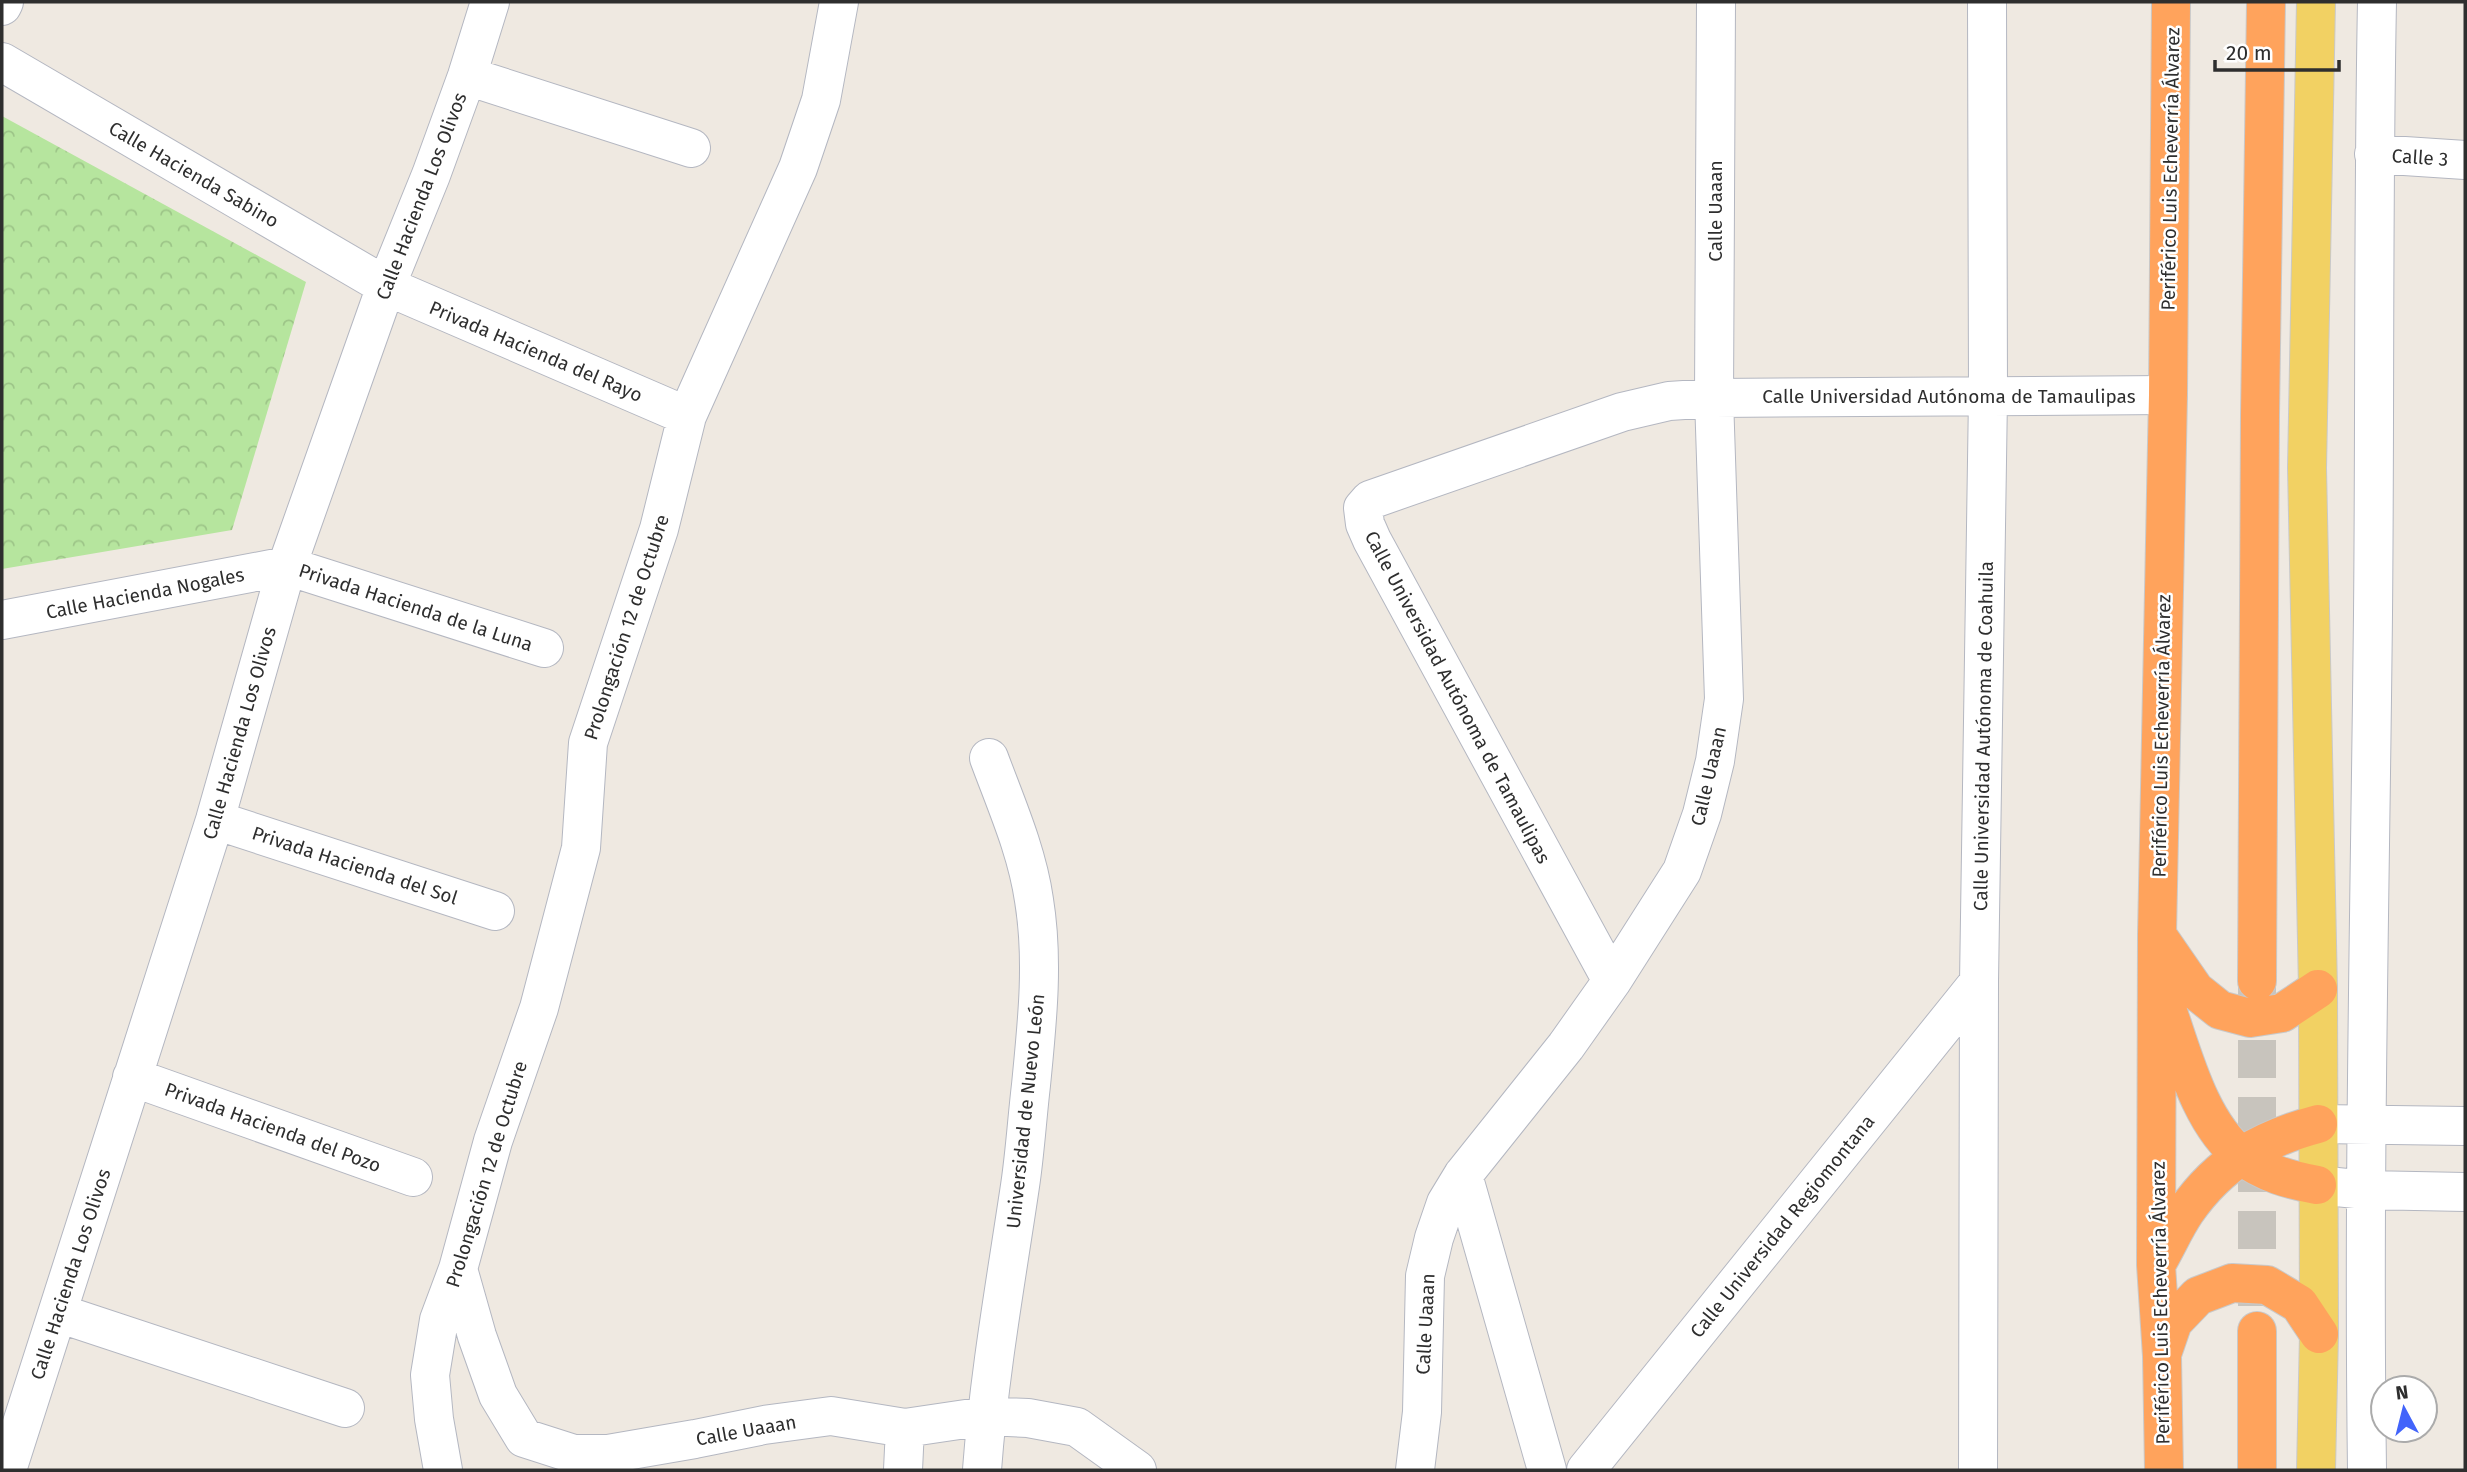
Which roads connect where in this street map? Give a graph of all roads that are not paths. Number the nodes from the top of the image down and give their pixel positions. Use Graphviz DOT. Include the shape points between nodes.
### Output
graph roads {
  1 [pos="490,2"];
  2 [pos="839,2"];
  3 [pos="1716,2"];
  4 [pos="1987,2"];
  5 [pos="2171,2"];
  6 [pos="2266,2"];
  7 [pos="2316,2"];
  8 [pos="2377,2"];
  9 [pos="2,61"];
  10 [pos="467,76"];
  11 [pos="691,148"];
  12 [pos="2374,154"];
  13 [pos="2465,160"];
  14 [pos="386,286"];
  15 [pos="1989,396"];
  16 [pos="2168,396"];
  17 [pos="1714,398"];
  18 [pos="687,416"];
  19 [pos="287,566"];
  20 [pos="2,620"];
  21 [pos="544,648"];
  22 [pos="989,758"];
  23 [pos="215,820"];
  24 [pos="495,911"];
  25 [pos="2157,935"];
  26 [pos="1612,981"];
  27 [pos="2256,981"];
  28 [pos="1979,982"];
  29 [pos="2158,984"];
  30 [pos="2318,989"];
  31 [pos="132,1077"];
  32 [pos="2367,1123"];
  33 [pos="2318,1124"];
  34 [pos="2465,1126"];
  35 [pos="2241,1155"];
  36 [pos="1464,1175"];
  37 [pos="413,1177"];
  38 [pos="2317,1185"];
  39 [pos="2366,1190"];
  40 [pos="2465,1192"];
  41 [pos="2156,1265"];
  42 [pos="458,1269"];
  43 [pos="58,1313"];
  44 [pos="2257,1331"];
  45 [pos="2319,1334"];
  46 [pos="2162,1356"];
  47 [pos="345,1408"];
  48 [pos="986,1416"];
  49 [pos="905,1428"];
  50 [pos="1978,1455"];
  51 [pos="7,1470"];
  52 [pos="443,1470"];
  53 [pos="904,1470"];
  54 [pos="982,1470"];
  55 [pos="1138,1470"];
  56 [pos="1415,1470"];
  57 [pos="1547,1470"];
  58 [pos="1586,1470"];
  59 [pos="1951,1470"];
  60 [pos="2164,1470"];
  61 [pos="2256,1470"];
  62 [pos="2316,1470"];
  63 [pos="2367,1470"];
  1 -- 10 [label="street, Calle Hacienda Los Olivos"];
  2 -- 18 [label="street, Prolongación 12 de Octubre" via="821,100 798,168"];
  3 -- 17 [label="street, Calle Uaaan"];
  4 -- 15 [label="street, Calle Universidad Autónoma de Coahuila"];
  5 -- 16 [label="highway, Periférico Luis Echeverría Álvarez"];
  6 -- 27 [label="highway"];
  7 -- 30 [label="main road" via="2307,468"];
  8 -- 12 [label="street"];
  9 -- 14 [label="street, Calle Hacienda Sabino"];
  10 -- 11 [label="street"];
  10 -- 14 [label="street, Calle Hacienda Los Olivos"];
  12 -- 13 [label="street, Calle 3"];
  12 -- 32 [label="street"];
  14 -- 18 [label="street, Privada Hacienda del Rayo"];
  14 -- 19 [label="street, Calle Hacienda Los Olivos"];
  15 -- 16 [label="street, Calle Universidad Autónoma de Tamaulipas"];
  15 -- 17 [label="street, Calle Universidad Autónoma de Tamaulipas"];
  15 -- 28 [label="street, Calle Universidad Autónoma de Coahuila"];
  16 -- 25 [label="highway, Periférico Luis Echeverría Álvarez"];
  17 -- 26 [label="street, Calle Uaaan" via="1724,699 1715,761 1682,871"];
  17 -- 26 [label="street, Calle Universidad Autónoma de Tamaulipas" via="1669,401 1596,420 1388,492 1363,508 1372,540"];
  18 -- 42 [label="street, Prolongación 12 de Octubre" via="659,529 588,743 581,848 539,1008 493,1141"];
  19 -- 20 [label="street, Calle Hacienda Nogales"];
  19 -- 21 [label="street, Privada Hacienda de la Luna"];
  19 -- 23 [label="street, Calle Hacienda Los Olivos"];
  22 -- 48 [label="street, Universidad de Nuevo León" via="1034,899 1040,969 1020,1184"];
  23 -- 24 [label="street, Privada Hacienda del Sol"];
  23 -- 31 [label="street, Calle Hacienda Los Olivos"];
  25 -- 29 [label="highway, Periférico Luis Echeverría Álvarez"];
  25 -- 30 [label="highway" via="2194,990 2220,1010 2250,1018 2282,1013"];
  26 -- 36 [label="street, Calle Uaaan"];
  28 -- 50 [label="street, Calle Universidad Autónoma de Coahuila"];
  28 -- 58 [label="street, Calle Universidad Regiomontana"];
  29 -- 35 [label="highway" via="2200,1099 2217,1130"];
  29 -- 41 [label="highway, Periférico Luis Echeverría Álvarez"];
  30 -- 33 [label="main road"];
  31 -- 37 [label="street, Privada Hacienda del Pozo"];
  31 -- 43 [label="street, Calle Hacienda Los Olivos"];
  32 -- 33 [label="street"];
  32 -- 34 [label="street"];
  32 -- 39 [label="street"];
  33 -- 35 [label="highway" via="2265,1141"];
  33 -- 38 [label="main road"];
  35 -- 38 [label="highway" via="2273,1174"];
  35 -- 41 [label="highway" via="2208,1184 2186,1212"];
  36 -- 56 [label="street, Calle Uaaan" via="1446,1203 1425,1276 1422,1412"];
  36 -- 57 [label="street"];
  38 -- 39 [label="street"];
  38 -- 45 [label="main road"];
  39 -- 40 [label="street"];
  39 -- 63 [label="street"];
  41 -- 46 [label="highway, Periférico Luis Echeverría Álvarez"];
  42 -- 49 [label="street, Calle Uaaan" via="498,1395 524,1438 574,1454 608,1454 831,1416"];
  42 -- 52 [label="street, Prolongación 12 de Octubre" via="439,1320 430,1375"];
  43 -- 47 [label="street"];
  43 -- 51 [label="street, Calle Hacienda Los Olivos"];
  44 -- 61 [label="highway"];
  45 -- 46 [label="highway" via="2299,1304 2288,1297 2267,1285 2232,1283 2198,1296 2173,1322"];
  45 -- 62 [label="main road"];
  46 -- 60 [label="highway, Periférico Luis Echeverría Álvarez"];
  48 -- 49 [label="street, Calle Uaaan"];
  48 -- 54 [label="street, Universidad de Nuevo León"];
  48 -- 55 [label="street, Calle Uaaan" via="1077,1427"];
  49 -- 53 [label="street"];
  50 -- 59 [label="street"];
}
